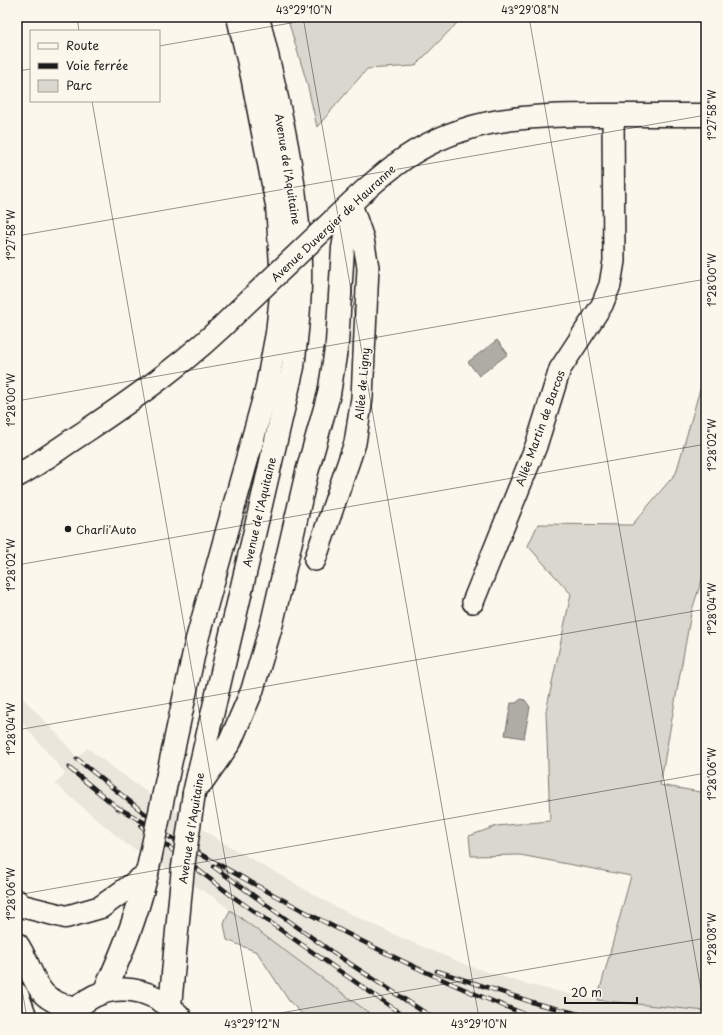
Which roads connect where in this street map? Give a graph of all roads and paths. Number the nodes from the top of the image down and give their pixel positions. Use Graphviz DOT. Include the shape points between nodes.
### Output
graph roads {
  1 [pos="238,17"];
  2 [pos="258,17"];
  3 [pos="612,115"];
  4 [pos="706,115"];
  5 [pos="351,204"];
  6 [pos="17,476"];
  7 [pos="315,560"];
  8 [pos="473,602"];
  9 [pos="194,793"];
  10 [pos="148,866"];
  11 [pos="17,901"];
  12 [pos="17,944"];
  13 [pos="104,992"];
  14 [pos="17,994"];
  15 [pos="175,1012"];
  16 [pos="72,1014"];
  17 [pos="26,1018"];
  1 -- 10 [label="main road, Avenue de l'Aquitaine, bridge" via="277,205 281,265 277,333 266,391 196,643"];
  2 -- 9 [label="main road, Avenue de l'Aquitaine" via="284,131 294,195 300,264 298,326 293,367"];
  3 -- 4 [label="main road, Avenue Duvergier de Hauranne"];
  3 -- 5 [label="main road, Avenue Duvergier de Hauranne" via="539,115 470,127 444,137 405,158"];
  3 -- 8 [label="street, Allée Martin de Barcos" via="614,261 610,285 602,305 560,369 536,446"];
  5 -- 6 [label="main road, Avenue Duvergier de Hauranne, bridge" via="215,334 164,376"];
  5 -- 7 [label="street, Allée de Ligny" via="363,239 368,267 362,398 355,443"];
  5 -- 9 [label="main road" via="343,248 337,343 329,394 307,472 272,623 252,691 230,742"];
  9 -- 15 [label="main road, Avenue de l'Aquitaine, bridge" via="183,867"];
  10 -- 11 [label="main road" via="101,907 66,917 22,906"];
  10 -- 13 [label="main road, Avenue de l'Aquitaine" via="122,955"];
  12 -- 16 [label="main road" via="24,954 34,980 44,994"];
  13 -- 15 [label="main road" via="127,989 150,994"];
  13 -- 16 [label="main road" via="88,999"];
  14 -- 17 [label="main road"];
}
